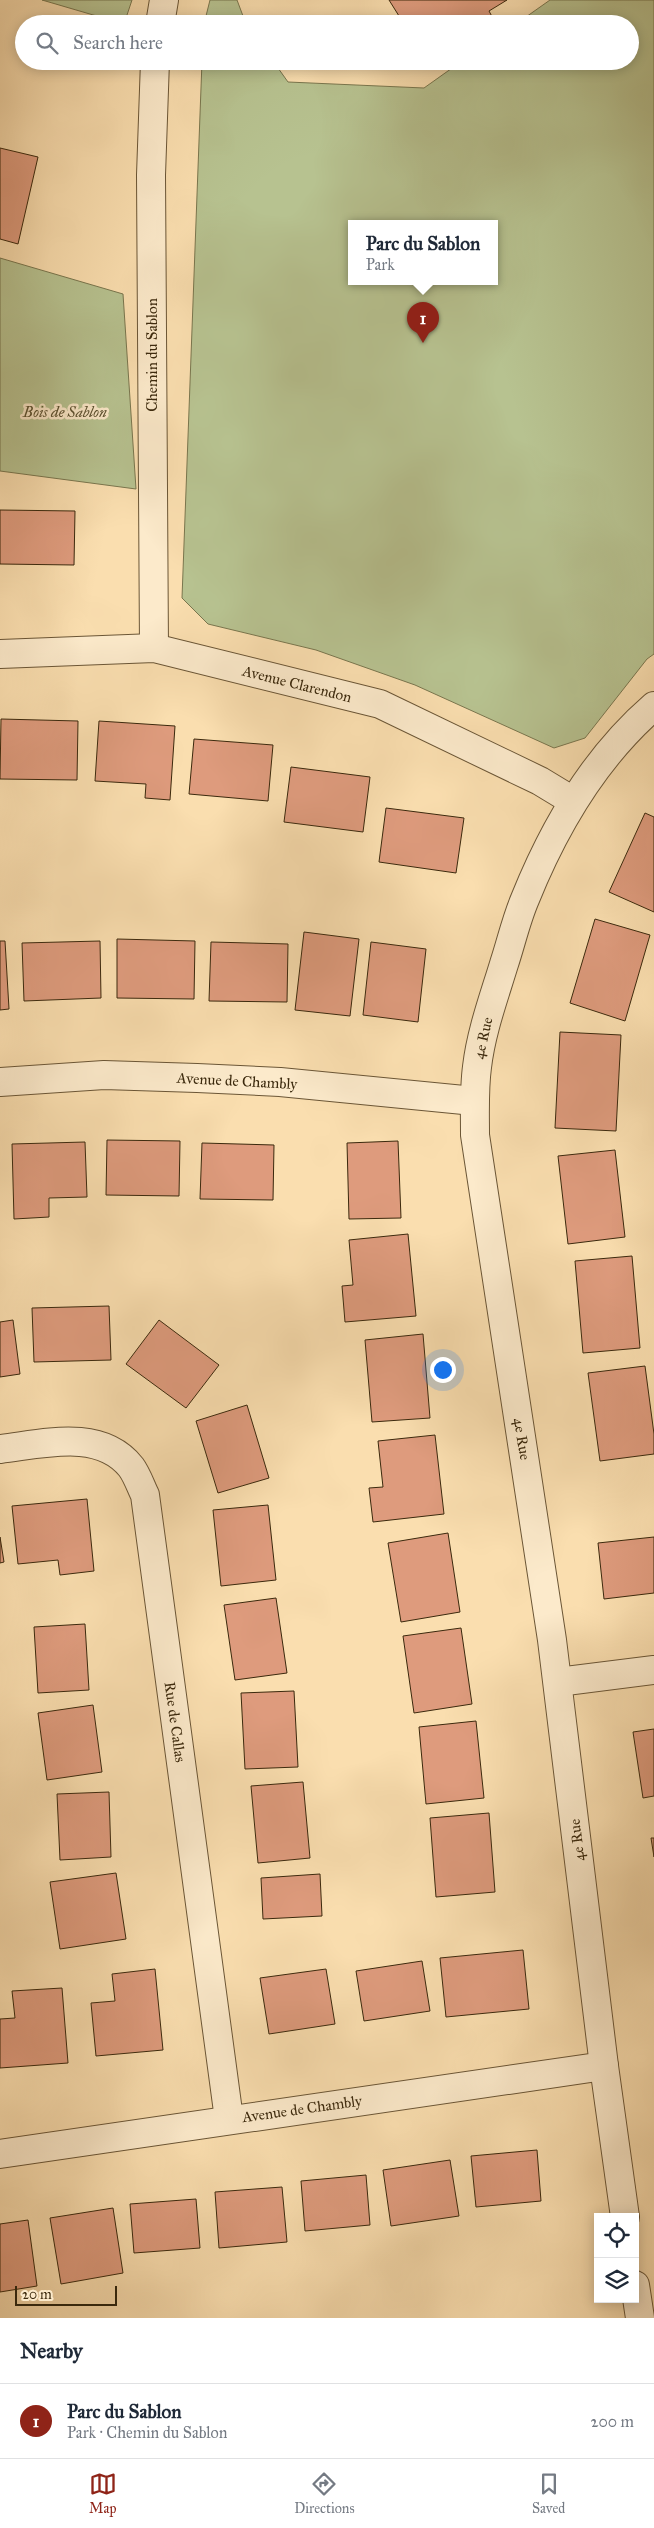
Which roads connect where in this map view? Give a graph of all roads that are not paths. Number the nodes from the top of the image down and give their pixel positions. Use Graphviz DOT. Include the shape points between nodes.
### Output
graph roads {
  1 [pos="164,0"];
  2 [pos="162,15"];
  3 [pos="155,70"];
  4 [pos="154,648"];
  5 [pos="0,654"];
  6 [pos="654,706"];
  7 [pos="573,801"];
  8 [pos="0,1082"];
  9 [pos="474,1101"];
  10 [pos="0,1449"];
  11 [pos="654,1670"];
  12 [pos="558,1682"];
  13 [pos="604,2066"];
  14 [pos="228,2119"];
  15 [pos="0,2154"];
  16 [pos="625,2213"];
  17 [pos="638,2303"];
  18 [pos="640,2318"];
  1 -- 2 [label="street"];
  3 -- 4 [label="street, Chemin du Sablon" via="151,175"];
  4 -- 5 [label="street, Avenue Clarendon"];
  4 -- 7 [label="street, Avenue Clarendon" via="380,704 540,781"];
  6 -- 7 [label="street, 4e Rue" via="596,768"];
  7 -- 9 [label="street, 4e Rue" via="524,901 486,1023 477,1065"];
  8 -- 9 [label="street, Avenue de Chambly" via="104,1075 188,1077 280,1082"];
  9 -- 12 [label="street, 4e Rue" via="475,1135"];
  10 -- 14 [label="street, Rue de Callas" via="68,1441 106,1446 132,1467 145,1495"];
  11 -- 12 [label="street"];
  12 -- 13 [label="street, 4e Rue"];
  13 -- 14 [label="street, Avenue de Chambly"];
  13 -- 16 [label="street, 4e Rue"];
  14 -- 15 [label="street, Avenue de Chambly"];
  17 -- 18 [label="street"];
}
